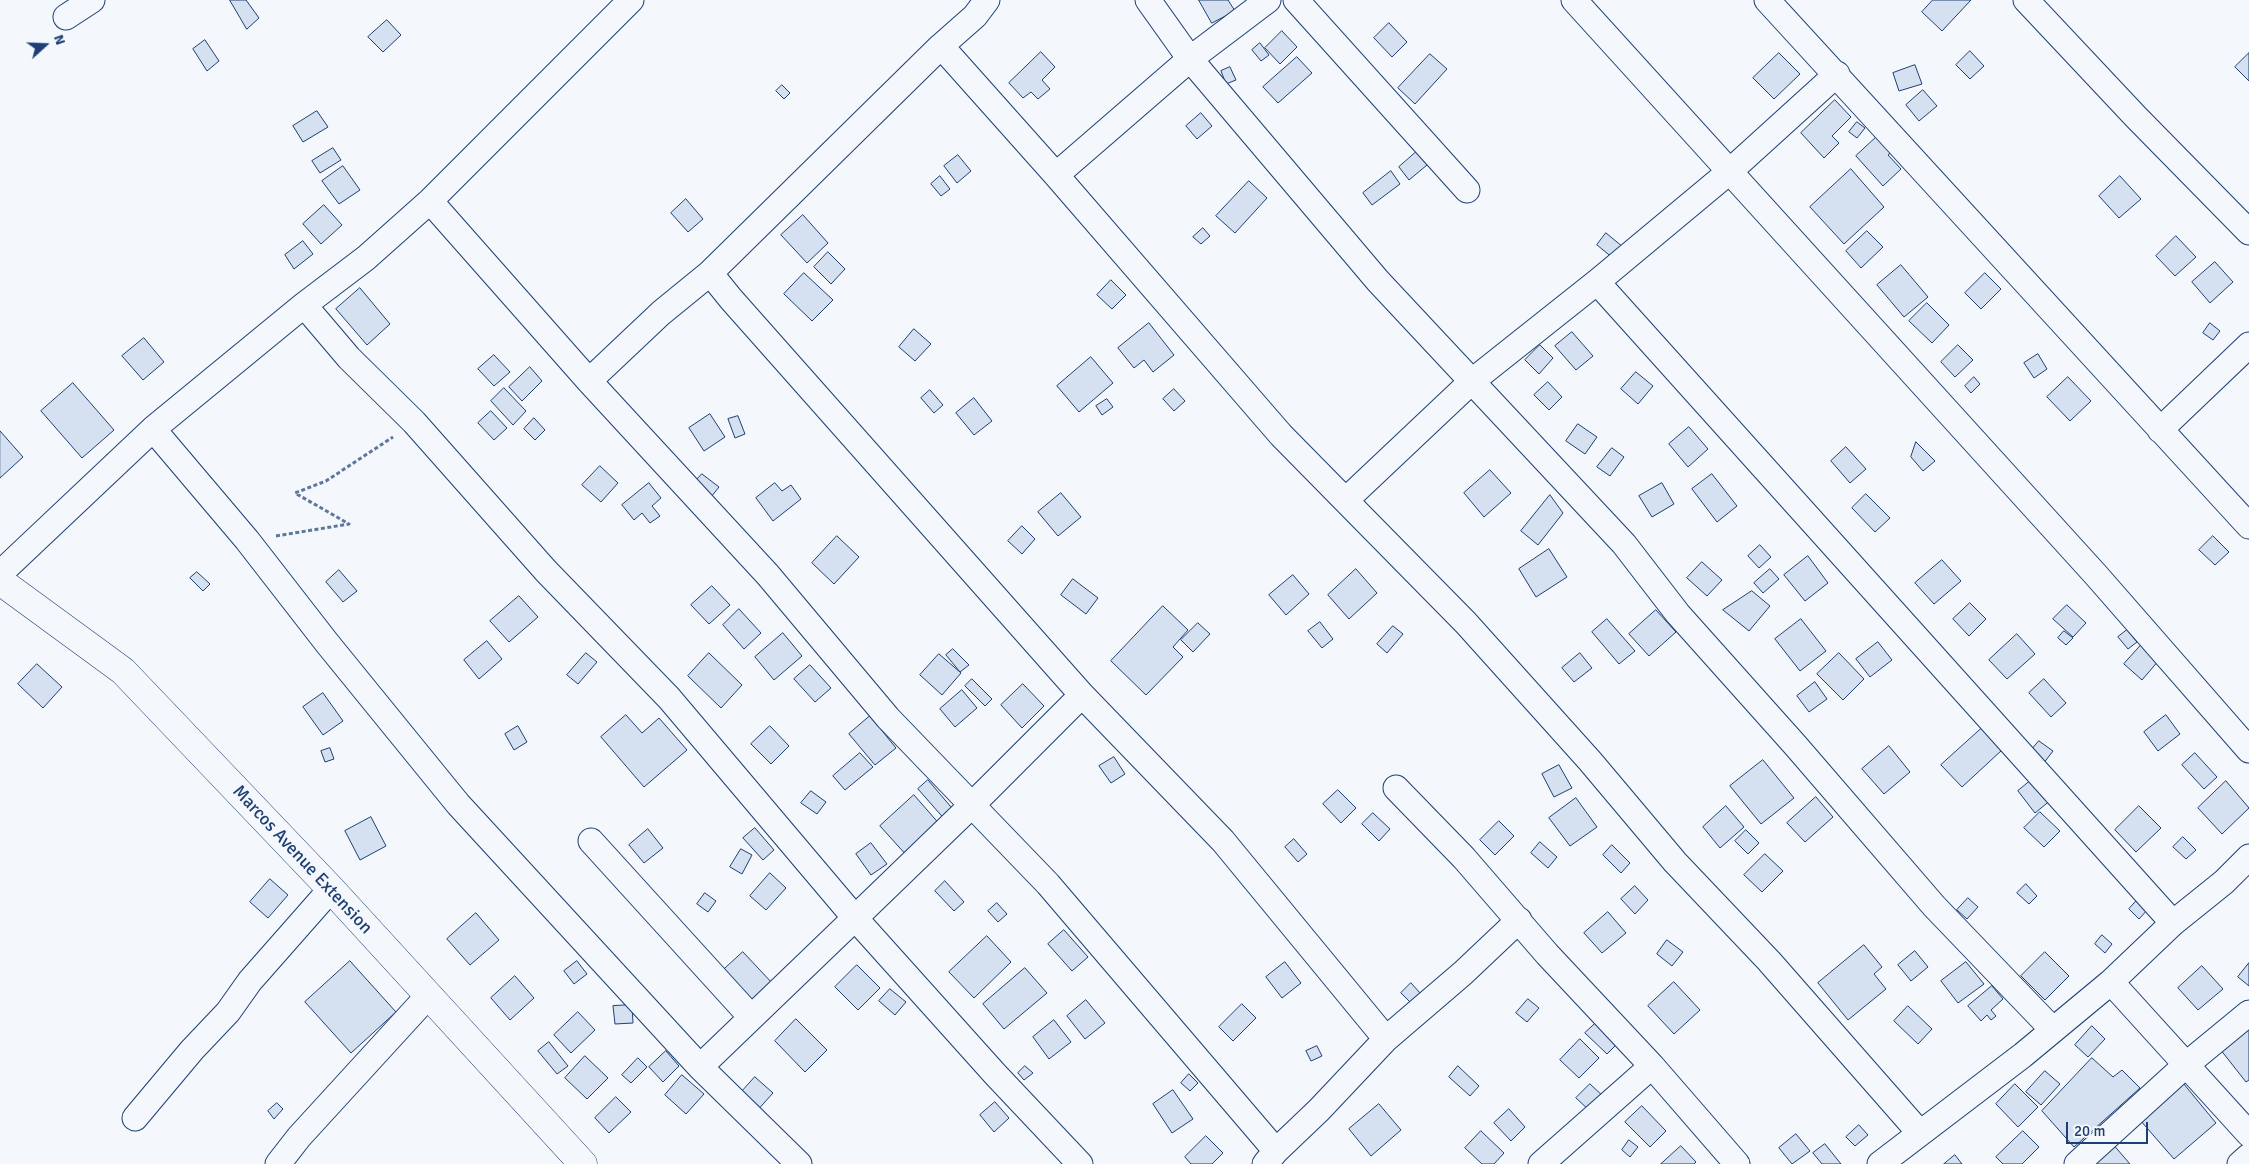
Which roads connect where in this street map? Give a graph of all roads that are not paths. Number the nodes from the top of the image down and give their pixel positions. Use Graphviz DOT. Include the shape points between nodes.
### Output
graph roads {
  1 [pos="92,0"];
  2 [pos="631,0"];
  3 [pos="987,0"];
  4 [pos="1148,0"];
  5 [pos="1268,0"];
  6 [pos="1296,0"];
  7 [pos="1574,0"];
  8 [pos="1767,0"];
  9 [pos="2026,0"];
  10 [pos="66,17"];
  11 [pos="941,46"];
  12 [pos="1190,59"];
  13 [pos="1837,74"];
  14 [pos="1729,172"];
  15 [pos="1056,175"];
  16 [pos="1467,190"];
  17 [pos="430,201"];
  18 [pos="2249,232"];
  19 [pos="710,272"];
  20 [pos="1597,282"];
  21 [pos="304,305"];
  22 [pos="2249,345"];
  23 [pos="589,381"];
  24 [pos="1471,382"];
  25 [pos="153,429"];
  26 [pos="2160,430"];
  27 [pos="1346,500"];
  28 [pos="2249,526"];
  29 [pos="2,571"];
  30 [pos="1082,695"];
  31 [pos="2249,750"];
  32 [pos="1396,788"];
  33 [pos="972,805"];
  34 [pos="590,841"];
  35 [pos="2249,857"];
  36 [pos="331,889"];
  37 [pos="856,918"];
  38 [pos="1519,920"];
  39 [pos="2173,923"];
  40 [pos="2111,982"];
  41 [pos="428,996"];
  42 [pos="2249,1013"];
  43 [pos="751,1017"];
  44 [pos="2053,1030"];
  45 [pos="1386,1039"];
  46 [pos="2187,1064"];
  47 [pos="1652,1066"];
  48 [pos="700,1067"];
  49 [pos="135,1118"];
  50 [pos="1919,1132"];
  51 [pos="2249,1134"];
  52 [pos="2249,1156"];
  53 [pos="1270,1157"];
  54 [pos="278,1164"];
  55 [pos="583,1164"];
  56 [pos="799,1164"];
  57 [pos="1080,1164"];
  58 [pos="1541,1164"];
  59 [pos="1737,1164"];
  60 [pos="1880,1164"];
  61 [pos="2077,1164"];
  62 [pos="2240,1164"];
  1 -- 10 [label="street"];
  2 -- 17 [label="street"];
  3 -- 11 [label="street" via="975,16"];
  4 -- 12 [label="street"];
  5 -- 12 [label="street"];
  6 -- 16 [label="street"];
  7 -- 14 [label="street"];
  8 -- 13 [label="street"];
  9 -- 18 [label="street"];
  11 -- 15 [label="street"];
  11 -- 19 [label="street"];
  12 -- 15 [label="street"];
  12 -- 24 [label="street" via="1378,281"];
  13 -- 14 [label="street"];
  13 -- 26 [label="street"];
  14 -- 20 [label="street"];
  14 -- 31 [label="street" via="2096,575"];
  15 -- 27 [label="street" via="1281,435"];
  17 -- 21 [label="street" via="366,258"];
  17 -- 23 [label="street"];
  19 -- 23 [label="street"];
  19 -- 30 [label="street"];
  20 -- 24 [label="street"];
  20 -- 39 [label="street"];
  21 -- 25 [label="street"];
  21 -- 37 [label="street" via="349,358 414,422 546,572 670,698"];
  22 -- 26 [label="street"];
  23 -- 33 [label="street" via="768,575 888,718"];
  24 -- 27 [label="street"];
  24 -- 44 [label="street" via="1624,544 1678,614 1934,906"];
  25 -- 29 [label="street"];
  25 -- 48 [label="street" via="247,540 458,804"];
  26 -- 28 [label="street"];
  27 -- 50 [label="street" via="1473,631"];
  29 -- 36 [label="street, Marcos Avenue Extension" via="123,671"];
  30 -- 33 [label="street"];
  30 -- 45 [label="street" via="1223,841"];
  32 -- 38 [label="street"];
  33 -- 37 [label="street"];
  33 -- 53 [label="street" via="1054,891"];
  34 -- 43 [label="street"];
  35 -- 39 [label="street"];
  36 -- 41 [label="street, Marcos Avenue Extension"];
  36 -- 49 [label="street"];
  37 -- 43 [label="street"];
  37 -- 57 [label="street"];
  38 -- 45 [label="street"];
  38 -- 47 [label="street"];
  39 -- 40 [label="street"];
  40 -- 44 [label="street"];
  40 -- 46 [label="street"];
  41 -- 54 [label="street"];
  41 -- 55 [label="street, Marcos Avenue Extension"];
  42 -- 46 [label="street"];
  43 -- 48 [label="street"];
  44 -- 50 [label="street"];
  45 -- 53 [label="street" via="1320,1110"];
  46 -- 51 [label="street"];
  46 -- 61 [label="street"];
  47 -- 58 [label="street"];
  47 -- 59 [label="street"];
  48 -- 56 [label="street"];
  50 -- 60 [label="street"];
  52 -- 62 [label="street"];
}
